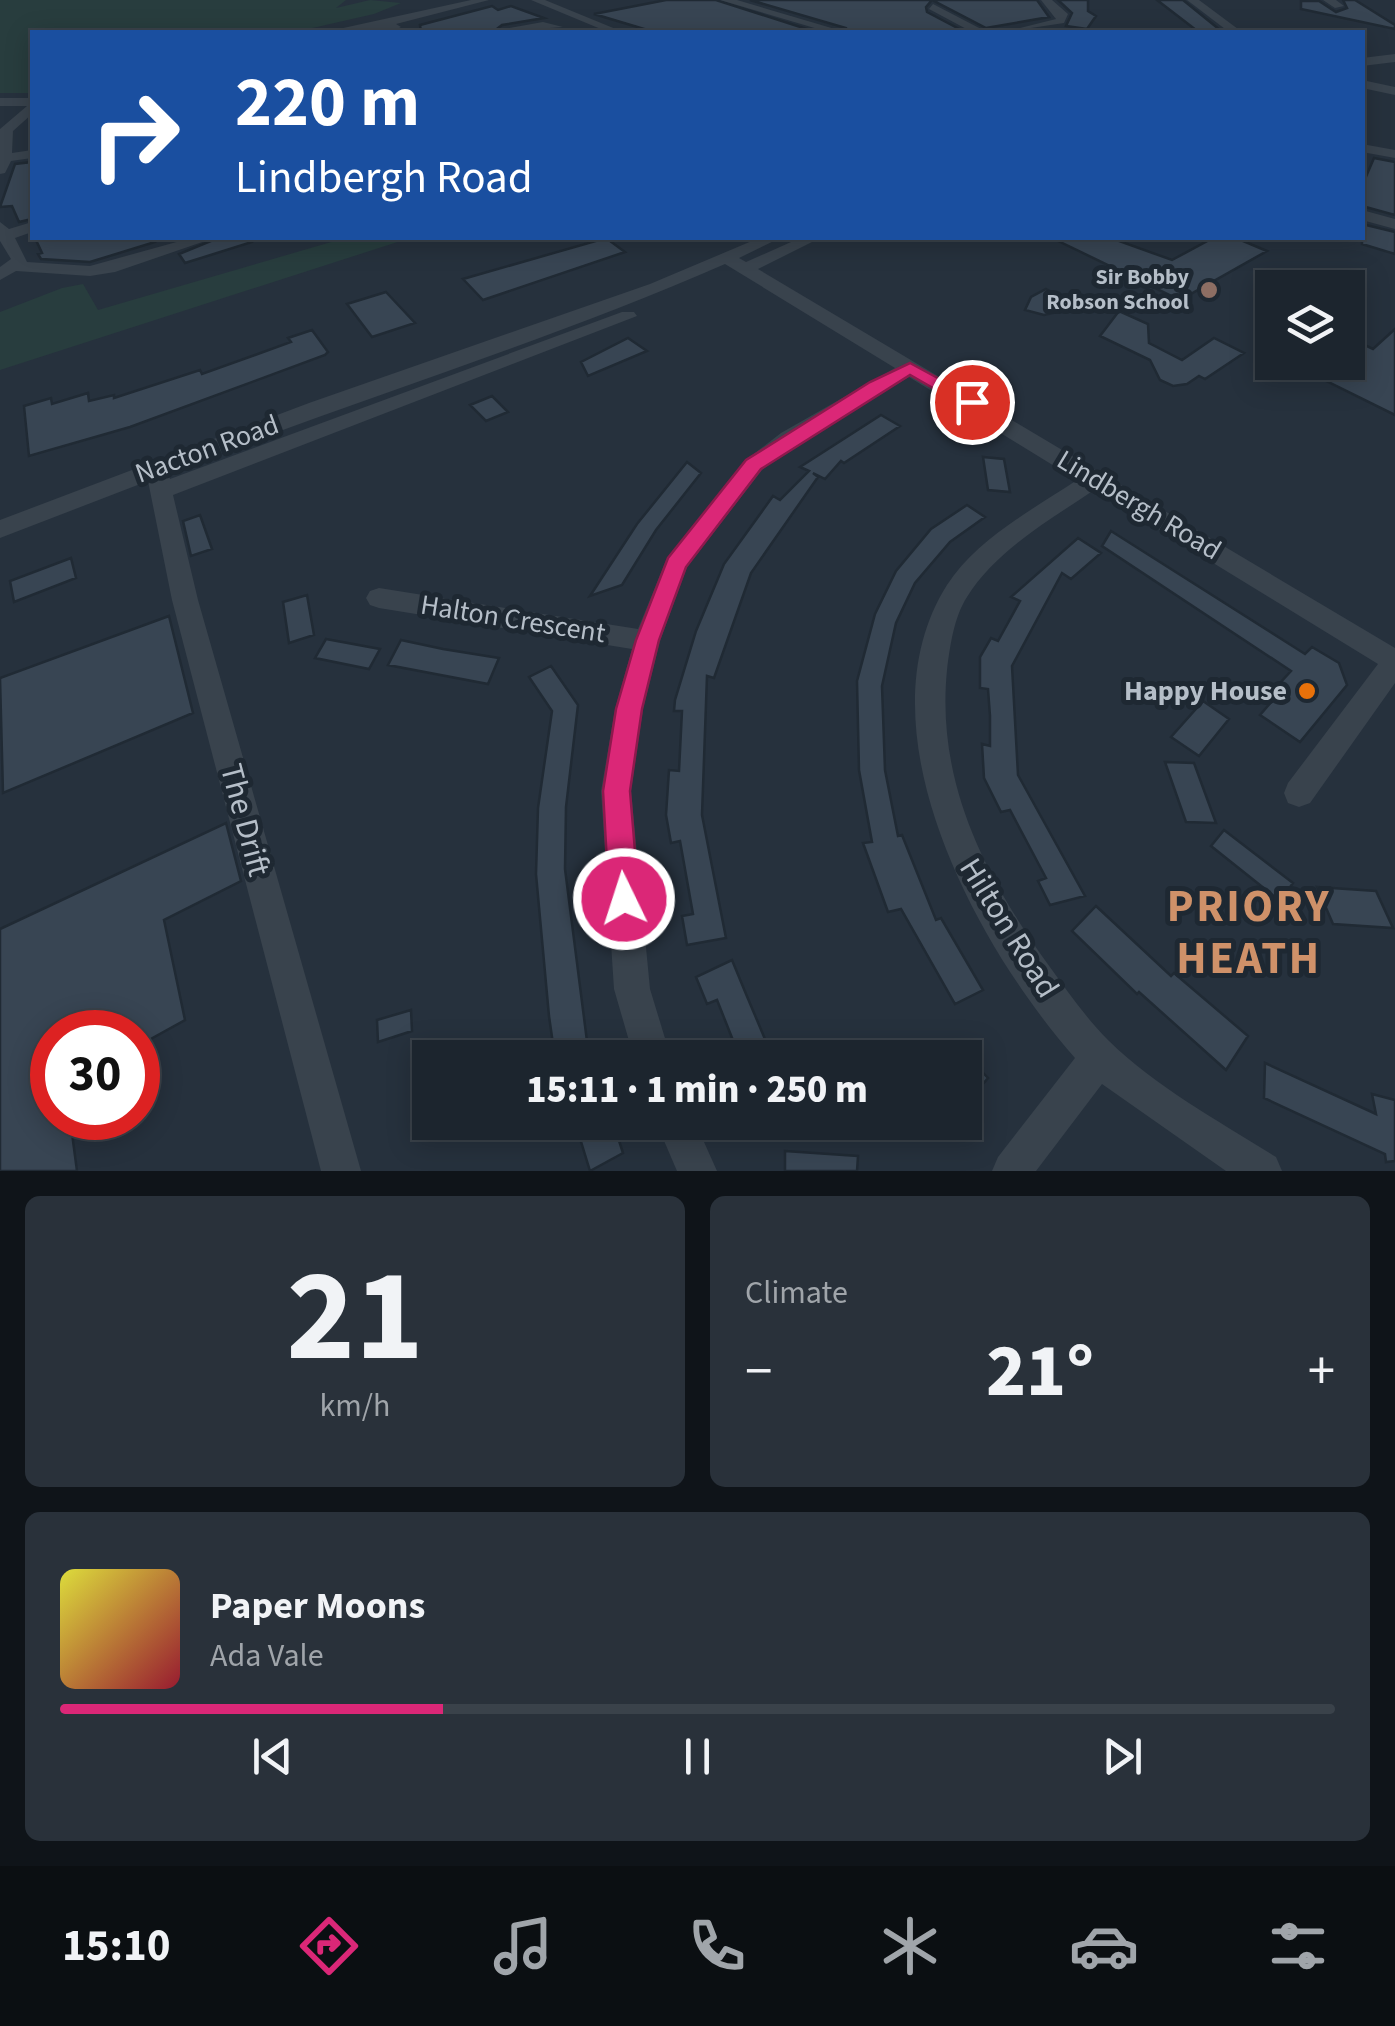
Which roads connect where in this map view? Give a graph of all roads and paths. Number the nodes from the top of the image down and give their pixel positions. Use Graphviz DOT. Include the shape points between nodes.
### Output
graph roads {
  1 [pos="484,0"];
  2 [pos="536,0"];
  3 [pos="725,0"];
  4 [pos="1046,0"];
  5 [pos="1192,0"];
  6 [pos="571,3"];
  7 [pos="552,6"];
  8 [pos="933,7"];
  9 [pos="382,24"];
  10 [pos="556,27"];
  11 [pos="344,30"];
  12 [pos="401,30"];
  13 [pos="515,30"];
  14 [pos="612,30"];
  15 [pos="832,30"];
  16 [pos="975,30"];
  17 [pos="1036,30"];
  18 [pos="1233,30"];
  19 [pos="1395,58"];
  20 [pos="1365,62"];
  21 [pos="1365,85"];
  22 [pos="1395,90"];
  23 [pos="0,102"];
  24 [pos="30,105"];
  25 [pos="30,107"];
  26 [pos="1365,149"];
  27 [pos="1395,154"];
  28 [pos="30,155"];
  29 [pos="3,164"];
  30 [pos="1365,215"];
  31 [pos="1395,224"];
  32 [pos="30,228"];
  33 [pos="2,231"];
  34 [pos="199,240"];
  35 [pos="769,240"];
  36 [pos="806,240"];
  37 [pos="736,263"];
  38 [pos="17,266"];
  39 [pos="0,276"];
  40 [pos="910,368"];
  41 [pos="416,375"];
  42 [pos="432,392"];
  43 [pos="158,479"];
  44 [pos="1094,479"];
  45 [pos="0,529"];
  46 [pos="379,598"];
  47 [pos="648,640"];
  48 [pos="1395,661"];
  49 [pos="1298,793"];
  50 [pos="647,1040"];
  51 [pos="1099,1057"];
  52 [pos="684,1140"];
  53 [pos="342,1171"];
  54 [pos="697,1171"];
  55 [pos="1012,1171"];
  56 [pos="1262,1171"];
  1 -- 9 [label="street"];
  2 -- 7 [label="street"];
  3 -- 15 [label="street"];
  4 -- 17 [label="street" via="1064,16"];
  5 -- 18 [label="street"];
  6 -- 7 [label="street"];
  7 -- 14 [label="street"];
  8 -- 16 [label="street"];
  9 -- 11 [label="street"];
  9 -- 12 [label="street"];
  10 -- 13 [label="street"];
  19 -- 20 [label="street"];
  21 -- 22 [label="street"];
  23 -- 24 [label="street"];
  25 -- 29 [label="street" via="6,130"];
  26 -- 27 [label="street"];
  28 -- 29 [label="street"];
  30 -- 31 [label="street"];
  32 -- 33 [label="street"];
  33 -- 38 [label="street" via="20,256"];
  34 -- 38 [label="street" via="90,271"];
  35 -- 37 [label="street, Nacton Road"];
  36 -- 37 [label="street, Nacton Road"];
  37 -- 40 [label="street, Lindbergh Road"];
  37 -- 41 [label="street, Nacton Road"];
  37 -- 42 [label="street, Nacton Road"];
  38 -- 39 [label="street"];
  40 -- 44 [label="street, Lindbergh Road"];
  40 -- 47 [label="street" via="754,464 676,564"];
  41 -- 42 [label="street"];
  41 -- 43 [label="street, Nacton Road"];
  42 -- 43 [label="street, Nacton Road"];
  43 -- 45 [label="street, Nacton Road"];
  43 -- 53 [label="street, The Drift"];
  44 -- 48 [label="street, Lindbergh Road"];
  44 -- 51 [label="street, Hilton Road" via="1029,523 959,589 942,624 929,728 938,785 963,860 1008,940"];
  46 -- 47 [label="street, Halton Crescent"];
  47 -- 50 [label="street" via="616,791 632,988"];
  48 -- 49 [label="street"];
  51 -- 55 [label="street"];
  51 -- 56 [label="street, Hilton Road"];
  52 -- 54 [label="street"];
}
